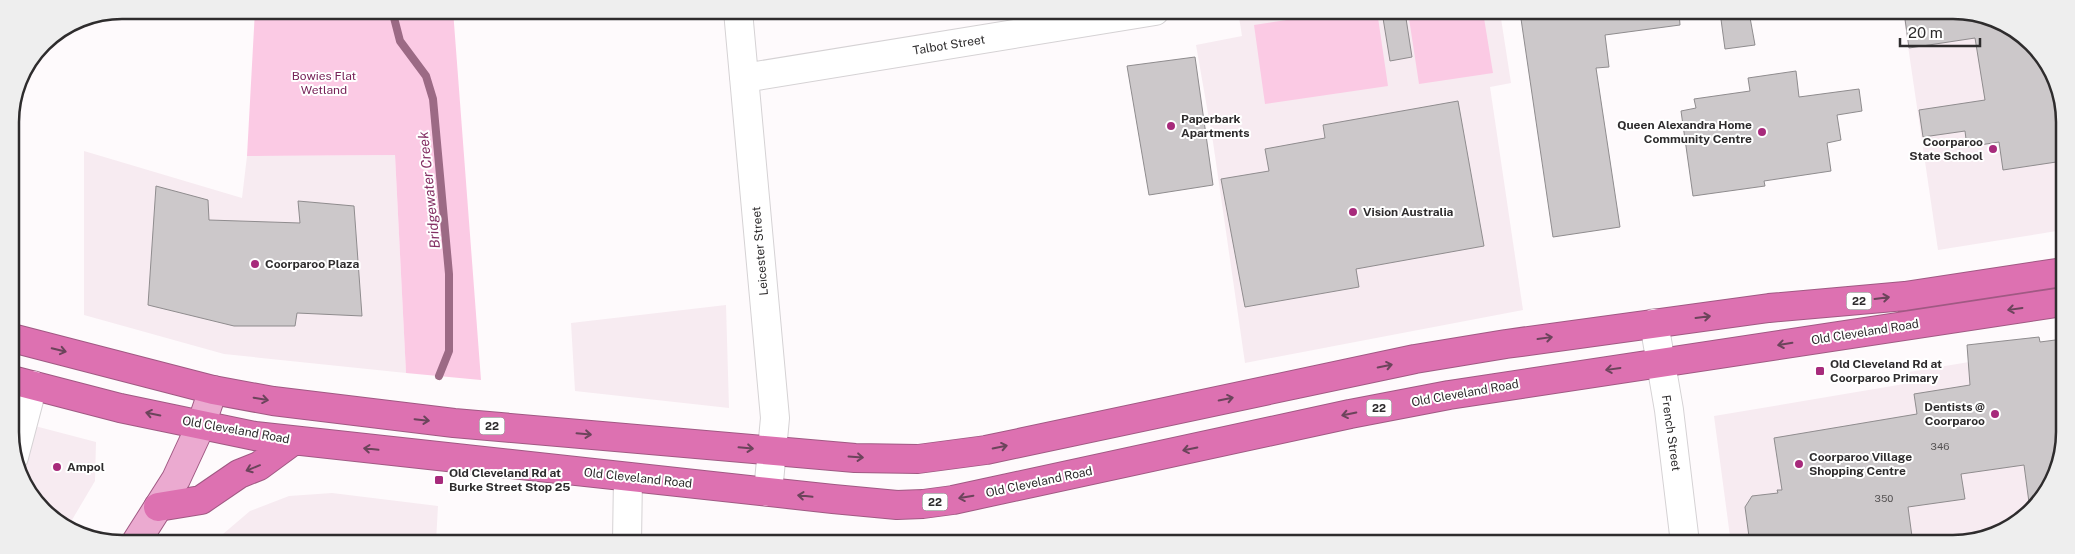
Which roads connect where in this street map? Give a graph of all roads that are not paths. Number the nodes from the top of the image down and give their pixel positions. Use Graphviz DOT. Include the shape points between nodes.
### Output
graph roads {
  1 [pos="739,19"];
  2 [pos="1106,19"];
  3 [pos="744,78"];
  4 [pos="2056,273"];
  5 [pos="2056,303"];
  6 [pos="1654,323"];
  7 [pos="19,340"];
  8 [pos="1661,362"];
  9 [pos="23,382"];
  10 [pos="213,390"];
  11 [pos="19,412"];
  12 [pos="201,425"];
  13 [pos="292,440"];
  14 [pos="773,451"];
  15 [pos="628,476"];
  16 [pos="768,492"];
  17 [pos="158,507"];
  18 [pos="140,535"];
  19 [pos="627,535"];
  20 [pos="1684,535"];
  1 -- 3 [label="street, Leicester Street"];
  2 -- 3 [label="street, Talbot Street"];
  3 -- 14 [label="street, Leicester Street" via="775,418"];
  6 -- 4 [label="highway, 22, one-way" via="1769,308 1896,297"];
  5 -- 8 [label="highway, Old Cleveland Road / 22, one-way"];
  6 -- 8 [label="street, French Street"];
  14 -- 6 [label="highway, 22, one-way" via="899,460 952,456 1415,359"];
  7 -- 10 [label="highway, 22, one-way"];
  8 -- 16 [label="highway, Old Cleveland Road / 22, one-way" via="1350,414 994,492 923,504"];
  8 -- 20 [label="street, French Street"];
  9 -- 11 [label="street"];
  12 -- 9 [label="highway, Old Cleveland Road / 22, one-way"];
  10 -- 12 [label="main road"];
  10 -- 14 [label="highway, 22, one-way" via="274,401 454,423"];
  12 -- 13 [label="highway, Old Cleveland Road / 22"];
  12 -- 17 [label="main road" via="176,479"];
  15 -- 13 [label="highway, Old Cleveland Road / 22, one-way"];
  13 -- 17 [label="highway, one-way" via="259,466 239,474 201,500"];
  14 -- 16 [label="street, Leicester Street"];
  15 -- 16 [label="highway, Old Cleveland Road / 22"];
  15 -- 19 [label="street"];
  17 -- 18 [label="main road"];
}
